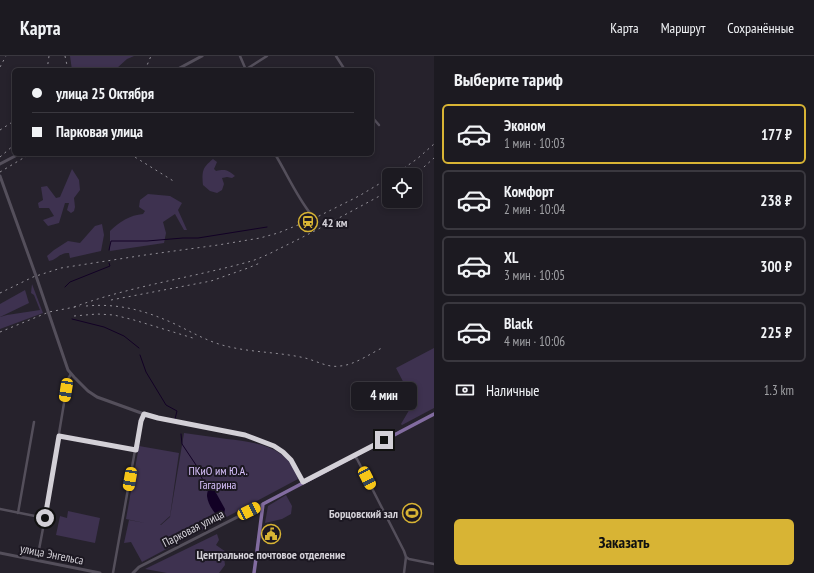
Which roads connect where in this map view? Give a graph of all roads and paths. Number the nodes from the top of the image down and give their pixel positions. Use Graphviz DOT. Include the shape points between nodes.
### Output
graph roads {
  1 [pos="202,56"];
  2 [pos="240,56"];
  3 [pos="267,56"];
  4 [pos="336,56"];
  5 [pos="180,68"];
  6 [pos="245,68"];
  7 [pos="249,68"];
  8 [pos="344,68"];
  9 [pos="374,119"];
  10 [pos="379,125"];
  11 [pos="15,156"];
  12 [pos="275,156"];
  13 [pos="0,164"];
  14 [pos="0,176"];
  15 [pos="310,214"];
  16 [pos="71,374"];
  17 [pos="144,414"];
  18 [pos="434,414"];
  19 [pos="34,422"];
  20 [pos="59,436"];
  21 [pos="136,450"];
  22 [pos="354,456"];
  23 [pos="303,482"];
  24 [pos="263,504"];
  25 [pos="0,510"];
  26 [pos="18,513"];
  27 [pos="45,518"];
  28 [pos="0,553"];
  29 [pos="406,556"];
  30 [pos="38,560"];
  31 [pos="434,564"];
  32 [pos="100,573"];
  33 [pos="113,573"];
  34 [pos="133,573"];
  35 [pos="254,573"];
  36 [pos="404,573"];
  1 -- 5 [label="street"];
  2 -- 6 [label="street"];
  3 -- 7 [label="street"];
  4 -- 8 [label="street"];
  9 -- 10 [label="street"];
  11 -- 13 [label="street"];
  12 -- 15 [label="street"];
  14 -- 16 [label="street"];
  16 -- 17 [label="street" via="97,397"];
  16 -- 20 [label="street"];
  17 -- 21 [label="street"];
  17 -- 23 [label="street" via="245,435 270,444 291,460"];
  18 -- 22 [label="main road, Парковая улица"];
  19 -- 26 [label="street"];
  20 -- 21 [label="street"];
  20 -- 27 [label="street"];
  21 -- 33 [label="street"];
  22 -- 23 [label="main road, Парковая улица"];
  22 -- 29 [label="street"];
  23 -- 24 [label="main road, Парковая улица"];
  24 -- 34 [label="street, Парковая улица" via="139,567"];
  24 -- 35 [label="main road"];
  25 -- 26 [label="street"];
  26 -- 27 [label="street"];
  27 -- 30 [label="street"];
  28 -- 30 [label="street, улица Энгельса"];
  29 -- 31 [label="street" via="409,559"];
  29 -- 36 [label="street"];
  30 -- 32 [label="street, улица Энгельса"];
}
